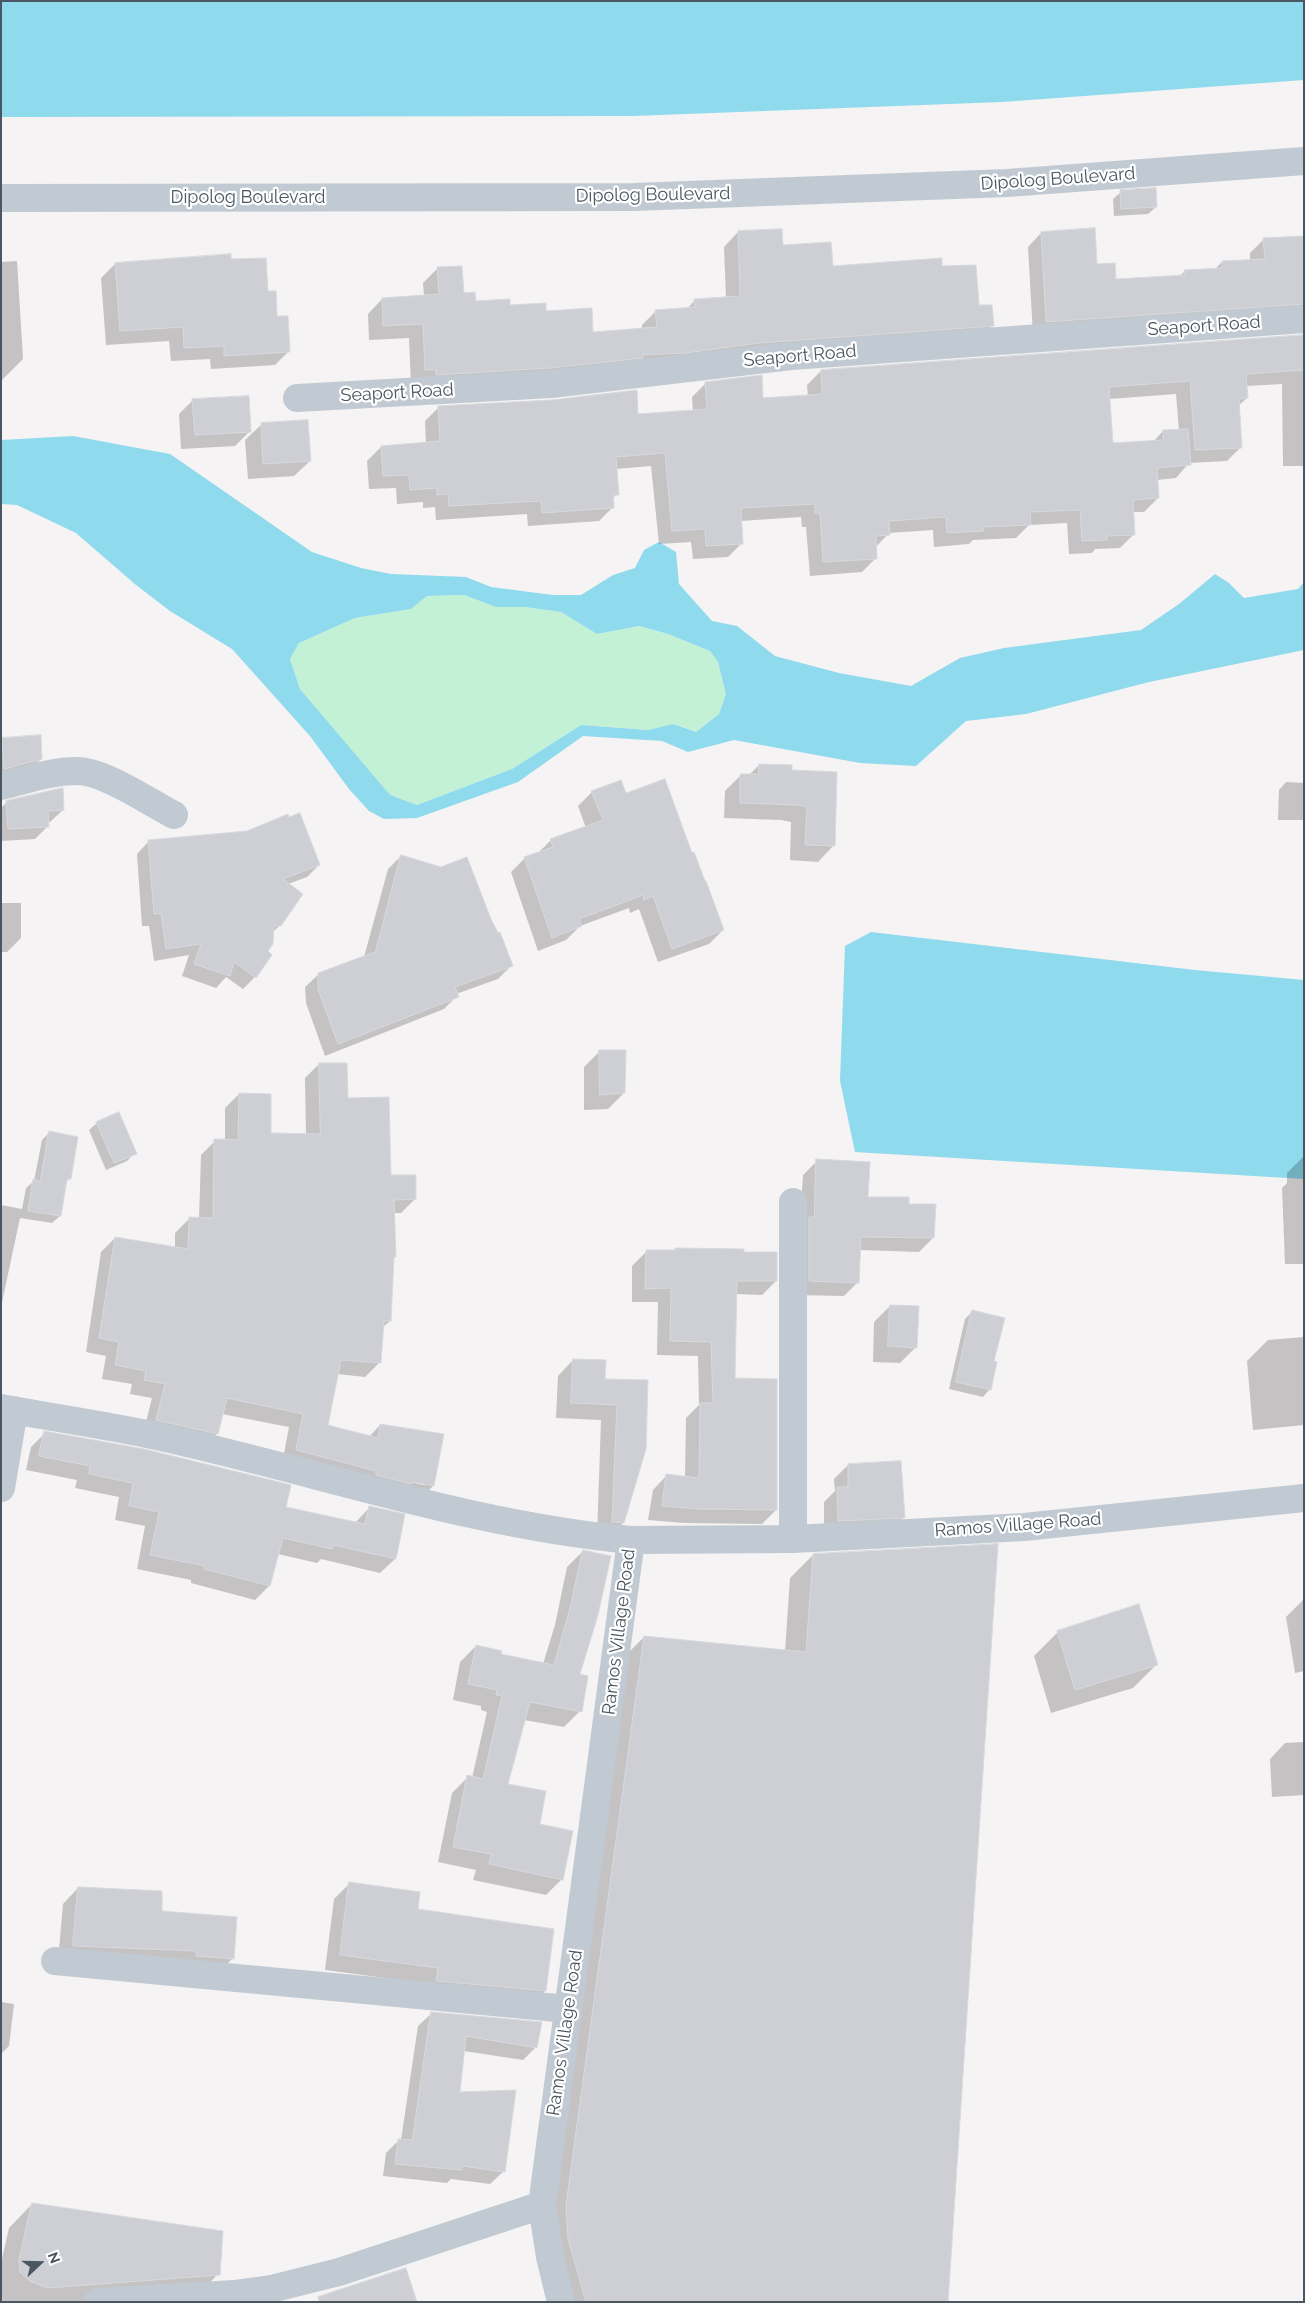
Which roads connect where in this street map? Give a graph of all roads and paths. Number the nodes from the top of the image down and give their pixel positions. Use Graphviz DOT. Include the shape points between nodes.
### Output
graph roads {
  1 [pos="1304,161"];
  2 [pos="1,198"];
  3 [pos="1304,319"];
  4 [pos="297,398"];
  5 [pos="1,786"];
  6 [pos="174,815"];
  7 [pos="793,1202"];
  8 [pos="8,1409"];
  9 [pos="1,1488"];
  10 [pos="1304,1498"];
  11 [pos="793,1539"];
  12 [pos="631,1540"];
  13 [pos="55,1961"];
  14 [pos="568,2009"];
  15 [pos="542,2205"];
  16 [pos="98,2302"];
  17 [pos="562,2302"];
  1 -- 2 [label="street, Dipolog Boulevard" via="1007,183 634,197"];
  3 -- 4 [label="street, Seaport Road" via="791,356 551,384"];
  5 -- 6 [label="street" via="78,770 100,776"];
  7 -- 11 [label="street"];
  8 -- 9 [label="street"];
  8 -- 12 [label="street" via="147,1434 488,1518 579,1535"];
  10 -- 11 [label="street, Ramos Village Road" via="1024,1527"];
  11 -- 12 [label="street, Ramos Village Road"];
  12 -- 14 [label="street, Ramos Village Road"];
  13 -- 14 [label="street"];
  14 -- 15 [label="street, Ramos Village Road"];
  15 -- 16 [label="street" via="339,2272 280,2287 234,2294"];
  15 -- 17 [label="street, Ramos Village Road" via="550,2257"];
}
